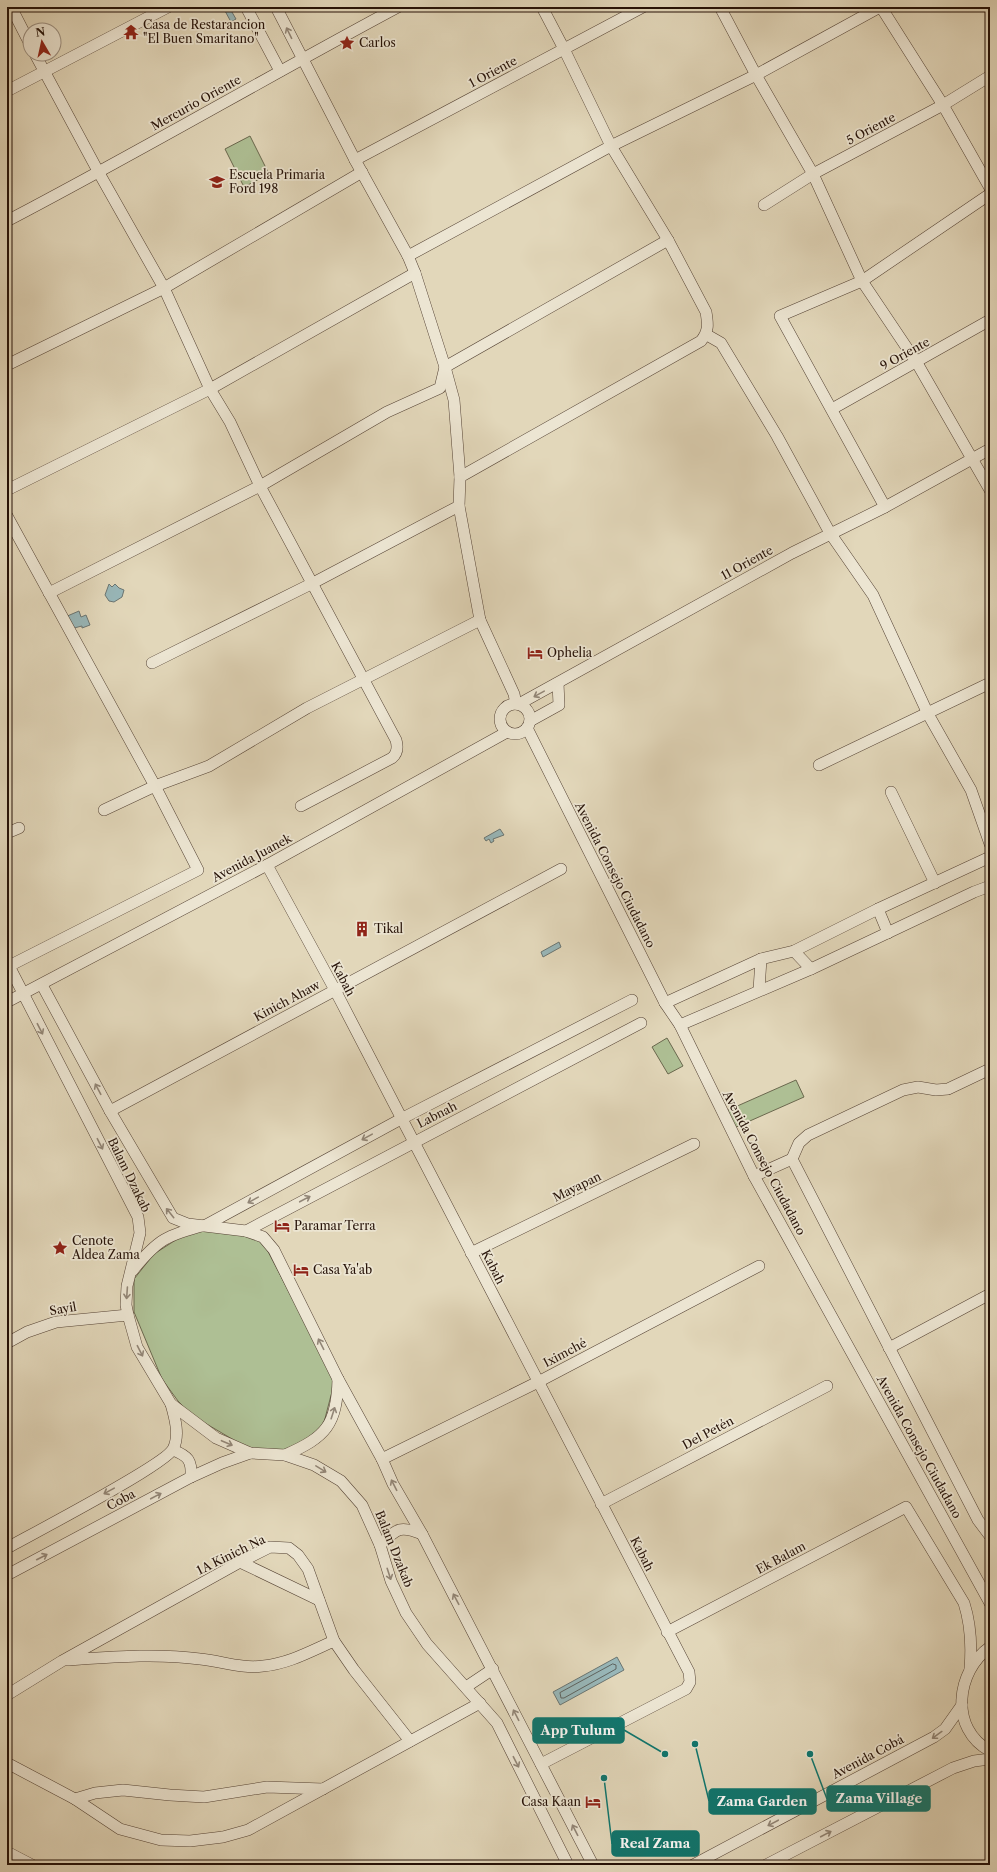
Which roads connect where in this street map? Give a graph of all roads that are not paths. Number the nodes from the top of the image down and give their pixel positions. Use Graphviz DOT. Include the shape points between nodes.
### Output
graph roads {
  1 [pos="10,7"];
  2 [pos="168,7"];
  3 [pos="246,7"];
  4 [pos="276,7"];
  5 [pos="398,7"];
  6 [pos="542,7"];
  7 [pos="643,7"];
  8 [pos="720,7"];
  9 [pos="880,7"];
  10 [pos="22,29"];
  11 [pos="564,49"];
  12 [pos="301,58"];
  13 [pos="39,62"];
  14 [pos="44,71"];
  15 [pos="280,71"];
  16 [pos="756,75"];
  17 [pos="990,76"];
  18 [pos="7,91"];
  19 [pos="943,105"];
  20 [pos="611,146"];
  21 [pos="355,160"];
  22 [pos="362,172"];
  23 [pos="99,173"];
  24 [pos="813,174"];
  25 [pos="990,188"];
  26 [pos="990,194"];
  27 [pos="764,205"];
  28 [pos="7,221"];
  29 [pos="668,240"];
  30 [pos="408,256"];
  31 [pos="415,273"];
  32 [pos="862,281"];
  33 [pos="164,288"];
  34 [pos="990,320"];
  35 [pos="706,335"];
  36 [pos="917,363"];
  37 [pos="7,365"];
  38 [pos="445,367"];
  39 [pos="210,389"];
  40 [pos="832,408"];
  41 [pos="990,449"];
  42 [pos="972,458"];
  43 [pos="460,477"];
  44 [pos="260,486"];
  45 [pos="7,490"];
  46 [pos="990,490"];
  47 [pos="459,506"];
  48 [pos="885,507"];
  49 [pos="7,516"];
  50 [pos="830,533"];
  51 [pos="313,583"];
  52 [pos="49,593"];
  53 [pos="480,620"];
  54 [pos="152,663"];
  55 [pos="363,678"];
  56 [pos="558,683"];
  57 [pos="990,683"];
  58 [pos="518,704"];
  59 [pos="928,714"];
  60 [pos="528,725"];
  61 [pos="507,732"];
  62 [pos="819,764"];
  63 [pos="155,786"];
  64 [pos="891,792"];
  65 [pos="301,806"];
  66 [pos="104,810"];
  67 [pos="19,828"];
  68 [pos="7,833"];
  69 [pos="990,844"];
  70 [pos="990,857"];
  71 [pos="267,865"];
  72 [pos="561,869"];
  73 [pos="935,883"];
  74 [pos="990,886"];
  75 [pos="878,909"];
  76 [pos="888,933"];
  77 [pos="794,952"];
  78 [pos="761,959"];
  79 [pos="8,964"];
  80 [pos="811,969"];
  81 [pos="42,985"];
  82 [pos="335,990"];
  83 [pos="759,990"];
  84 [pos="23,994"];
  85 [pos="632,1000"];
  86 [pos="7,1002"];
  87 [pos="665,1003"];
  88 [pos="641,1024"];
  89 [pos="680,1025"];
  90 [pos="989,1073"];
  91 [pos="110,1111"];
  92 [pos="402,1119"];
  93 [pos="413,1142"];
  94 [pos="694,1144"];
  95 [pos="792,1159"];
  96 [pos="754,1176"];
  97 [pos="206,1225"];
  98 [pos="246,1230"];
  99 [pos="471,1253"];
  100 [pos="759,1266"];
  101 [pos="132,1272"];
  102 [pos="990,1294"];
  103 [pos="128,1314"];
  104 [pos="7,1343"];
  105 [pos="889,1348"];
  106 [pos="338,1379"];
  107 [pos="538,1382"];
  108 [pos="827,1386"];
  109 [pos="171,1404"];
  110 [pos="173,1450"];
  111 [pos="250,1453"];
  112 [pos="285,1455"];
  113 [pos="382,1459"];
  114 [pos="191,1477"];
  115 [pos="601,1504"];
  116 [pos="422,1534"];
  117 [pos="990,1536"];
  118 [pos="380,1545"];
  119 [pos="7,1548"];
  120 [pos="240,1562"];
  121 [pos="7,1575"];
  122 [pos="319,1600"];
  123 [pos="990,1603"];
  124 [pos="667,1632"];
  125 [pos="334,1640"];
  126 [pos="990,1646"];
  127 [pos="62,1661"];
  128 [pos="970,1668"];
  129 [pos="493,1670"];
  130 [pos="466,1687"];
  131 [pos="7,1695"];
  132 [pos="480,1703"];
  133 [pos="962,1706"];
  134 [pos="410,1741"];
  135 [pos="990,1751"];
  136 [pos="990,1759"];
  137 [pos="7,1763"];
  138 [pos="541,1764"];
  139 [pos="324,1789"];
  140 [pos="75,1799"];
  141 [pos="7,1852"];
  142 [pos="32,1865"];
  143 [pos="568,1865"];
  144 [pos="593,1865"];
  145 [pos="693,1865"];
  146 [pos="766,1865"];
  1 -- 10 [label="street"];
  2 -- 14 [label="street"];
  3 -- 15 [label="street"];
  12 -- 4 [label="street, one-way"];
  5 -- 12 [label="street, Mercurio Oriente"];
  6 -- 11 [label="street"];
  7 -- 11 [label="street, 1 Oriente"];
  8 -- 16 [label="street"];
  9 -- 16 [label="street"];
  9 -- 19 [label="street"];
  11 -- 20 [label="street"];
  11 -- 21 [label="street, 1 Oriente"];
  12 -- 15 [label="street, Mercurio Oriente"];
  12 -- 21 [label="street"];
  13 -- 14 [label="street"];
  14 -- 18 [label="street"];
  14 -- 23 [label="street"];
  15 -- 23 [label="street, Mercurio Oriente"];
  16 -- 20 [label="street"];
  16 -- 24 [label="street"];
  17 -- 19 [label="street, 5 Oriente"];
  19 -- 24 [label="street, 5 Oriente"];
  19 -- 25 [label="street"];
  20 -- 29 [label="street"];
  20 -- 30 [label="street"];
  21 -- 22 [label="street"];
  22 -- 30 [label="street"];
  22 -- 33 [label="street"];
  23 -- 28 [label="street, Mercurio Oriente"];
  23 -- 33 [label="street"];
  24 -- 27 [label="street, 5 Oriente"];
  24 -- 32 [label="street"];
  26 -- 32 [label="street"];
  29 -- 35 [label="street" via="706,312"];
  29 -- 38 [label="street"];
  30 -- 31 [label="street"];
  31 -- 38 [label="street"];
  31 -- 39 [label="street"];
  32 -- 36 [label="street"];
  32 -- 40 [label="street" via="780,316"];
  33 -- 37 [label="street"];
  33 -- 39 [label="street"];
  34 -- 36 [label="street, 9 Oriente"];
  35 -- 43 [label="street" via="701,341"];
  35 -- 50 [label="street" via="721,343 777,436"];
  36 -- 40 [label="street, 9 Oriente"];
  36 -- 42 [label="street"];
  38 -- 43 [label="street" via="454,400"];
  38 -- 44 [label="street" via="440,388 387,412"];
  39 -- 44 [label="street" via="230,422"];
  39 -- 45 [label="street"];
  40 -- 48 [label="street"];
  41 -- 42 [label="street, 11 Oriente"];
  42 -- 46 [label="street"];
  42 -- 48 [label="street, 11 Oriente"];
  43 -- 47 [label="street"];
  44 -- 51 [label="street"];
  44 -- 52 [label="street"];
  47 -- 51 [label="street"];
  47 -- 53 [label="street"];
  48 -- 50 [label="street, 11 Oriente"];
  49 -- 52 [label="street"];
  50 -- 56 [label="street, 11 Oriente"];
  50 -- 59 [label="street" via="873,595"];
  51 -- 54 [label="street"];
  51 -- 55 [label="street"];
  52 -- 63 [label="street"];
  53 -- 55 [label="street"];
  53 -- 58 [label="street"];
  55 -- 63 [label="street" via="209,766"];
  55 -- 65 [label="street" via="396,740 396,755"];
  56 -- 58 [label="street, 11 Oriente, one-way"];
  56 -- 60 [label="street" via="559,705"];
  57 -- 59 [label="street"];
  58 -- 60 [label="street" via="528,712"];
  58 -- 61 [label="street" via="507,706 501,714 501,724"];
  59 -- 62 [label="street"];
  59 -- 69 [label="street" via="971,790"];
  60 -- 61 [label="street" via="516,734"];
  60 -- 87 [label="street, Avenida Consejo Ciudadano"];
  61 -- 71 [label="street, Avenida Juanek"];
  63 -- 66 [label="street"];
  63 -- 79 [label="street" via="198,870"];
  64 -- 73 [label="street"];
  67 -- 68 [label="street"];
  70 -- 73 [label="street"];
  71 -- 81 [label="street, Avenida Juanek"];
  71 -- 82 [label="street, Kabah"];
  72 -- 82 [label="street, Kinich Ahaw"];
  73 -- 75 [label="street"];
  74 -- 76 [label="street"];
  75 -- 76 [label="street"];
  75 -- 77 [label="street"];
  76 -- 80 [label="street"];
  77 -- 78 [label="street"];
  77 -- 80 [label="street"];
  78 -- 83 [label="street"];
  78 -- 87 [label="street"];
  79 -- 84 [label="street, Balam Dzakab"];
  80 -- 83 [label="street"];
  81 -- 84 [label="street, Avenida Juanek"];
  91 -- 81 [label="street, one-way"];
  82 -- 91 [label="street, Kinich Ahaw"];
  82 -- 92 [label="street, Kabah"];
  83 -- 89 [label="street"];
  84 -- 86 [label="street, Avenida Juanek"];
  84 -- 101 [label="street, Balam Dzakab, one-way" via="138,1217 140,1233"];
  85 -- 92 [label="street"];
  87 -- 89 [label="street, Avenida Consejo Ciudadano"];
  88 -- 93 [label="street, Labnah"];
  89 -- 96 [label="street, Avenida Consejo Ciudadano"];
  90 -- 95 [label="street" via="948,1088 936,1090 918,1087 904,1090 808,1135 799,1144"];
  97 -- 91 [label="street, one-way" via="188,1224 173,1218"];
  92 -- 93 [label="street, Kabah"];
  92 -- 97 [label="street, one-way"];
  98 -- 93 [label="street, Labnah, one-way"];
  93 -- 99 [label="street, Kabah"];
  94 -- 99 [label="street, Mayapan"];
  95 -- 96 [label="street"];
  95 -- 105 [label="street"];
  96 -- 123 [label="street, Avenida Consejo Ciudadano"];
  97 -- 98 [label="street"];
  97 -- 101 [label="street" via="162,1240 149,1250"];
  106 -- 98 [label="street, one-way" via="274,1250 263,1237"];
  99 -- 107 [label="street, Kabah"];
  100 -- 107 [label="street, Iximché"];
  101 -- 103 [label="street, Balam Dzakab, one-way" via="127,1286"];
  102 -- 105 [label="street"];
  103 -- 104 [label="street, Sayil" via="56,1322 27,1332"];
  103 -- 109 [label="street, Balam Dzakab, one-way" via="137,1347"];
  105 -- 117 [label="street" via="978,1520"];
  112 -- 106 [label="street, one-way" via="310,1444 324,1432 338,1398"];
  106 -- 113 [label="street"];
  107 -- 113 [label="street, Iximché"];
  107 -- 115 [label="street, Kabah"];
  108 -- 115 [label="street, Del Petén"];
  109 -- 110 [label="street" via="176,1422"];
  109 -- 111 [label="street, Balam Dzakab, one-way" via="216,1438"];
  110 -- 114 [label="street" via="189,1460 192,1467"];
  110 -- 119 [label="street, one-way" via="143,1472"];
  111 -- 112 [label="street, Balam Dzakab"];
  111 -- 114 [label="street, Coba"];
  112 -- 118 [label="street, Balam Dzakab, one-way" via="314,1464 341,1481 362,1505"];
  116 -- 113 [label="street, one-way" via="393,1484"];
  121 -- 114 [label="street, Coba, one-way"];
  115 -- 124 [label="street, Kabah"];
  116 -- 118 [label="street" via="408,1528 400,1529"];
  129 -- 116 [label="street, one-way"];
  118 -- 130 [label="street, Balam Dzakab, one-way" via="391,1581 406,1613 427,1644"];
  120 -- 122 [label="street"];
  120 -- 122 [label="street, 1A Kinich Na" via="270,1547 288,1548 298,1555 308,1570"];
  120 -- 127 [label="street, 1A Kinich Na"];
  122 -- 125 [label="street, 1A Kinich Na"];
  124 -- 128 [label="street, Ek Balam" via="906,1507 964,1603 970,1619"];
  124 -- 138 [label="street, Kabah" via="688,1672 690,1682 686,1690"];
  125 -- 127 [label="street" via="284,1663 262,1667 166,1657 103,1657"];
  125 -- 134 [label="street, 1A Kinich Na" via="354,1670"];
  126 -- 128 [label="street" via="978,1656"];
  127 -- 131 [label="street, 1A Kinich Na"];
  128 -- 133 [label="street" via="963,1686"];
  129 -- 130 [label="street"];
  138 -- 129 [label="street, one-way"];
  130 -- 132 [label="street, Balam Dzakab"];
  132 -- 134 [label="street"];
  132 -- 143 [label="street, Balam Dzakab, one-way" via="497,1723"];
  133 -- 135 [label="street" via="966,1722 974,1737"];
  133 -- 145 [label="street, Avenida Cobá, one-way" via="949,1724 934,1737"];
  134 -- 139 [label="street"];
  146 -- 136 [label="street, one-way" via="953,1768"];
  137 -- 140 [label="street"];
  144 -- 138 [label="street, one-way"];
  139 -- 140 [label="street" via="267,1787 204,1797 123,1790 95,1792"];
  139 -- 140 [label="street" via="248,1830 190,1842 161,1840 120,1829"];
  141 -- 142 [label="street"];
}
